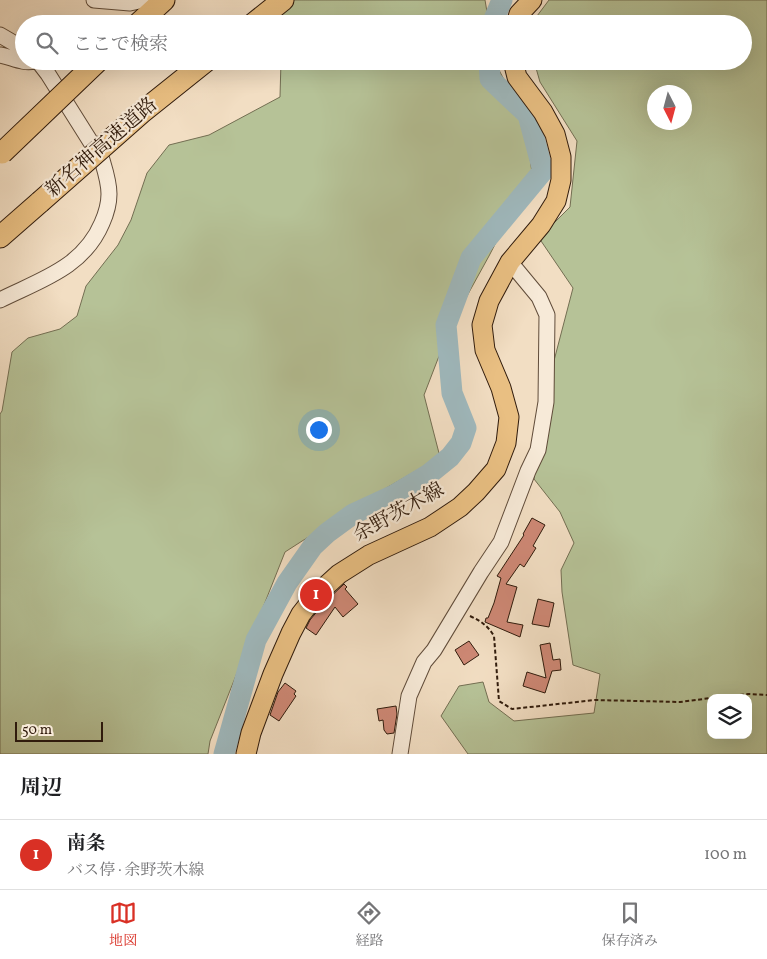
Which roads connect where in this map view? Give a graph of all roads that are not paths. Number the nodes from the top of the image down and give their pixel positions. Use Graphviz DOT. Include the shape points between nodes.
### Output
graph roads {
  1 [pos="94,0"];
  2 [pos="144,0"];
  3 [pos="164,0"];
  4 [pos="283,0"];
  5 [pos="532,0"];
  6 [pos="148,15"];
  7 [pos="264,15"];
  8 [pos="519,15"];
  9 [pos="0,35"];
  10 [pos="15,43"];
  11 [pos="0,55"];
  12 [pos="15,60"];
  13 [pos="44,70"];
  14 [pos="89,70"];
  15 [pos="195,70"];
  16 [pos="515,70"];
  17 [pos="1,154"];
  18 [pos="0,237"];
  19 [pos="510,262"];
  20 [pos="0,300"];
  21 [pos="246,754"];
  22 [pos="400,754"];
  1 -- 2 [label="street" via="130,3"];
  3 -- 6 [label="highway"];
  4 -- 7 [label="highway"];
  5 -- 8 [label="main road"];
  9 -- 10 [label="street"];
  11 -- 12 [label="street"];
  13 -- 20 [label="street" via="102,160 109,194 106,214 99,232 76,260"];
  14 -- 17 [label="highway, bridge"];
  15 -- 18 [label="highway, 新名神高速道路, bridge"];
  16 -- 19 [label="main road, 余野茨木線" via="555,134 561,157 561,180 556,201"];
  19 -- 21 [label="main road, 余野茨木線" via="489,301 482,326 485,350 509,417 506,443 496,469 460,507 430,527 368,555 338,574 316,595 291,633 251,733"];
  19 -- 22 [label="street" via="539,297 547,315 546,402 542,434 501,542 424,662 409,696"];
}
